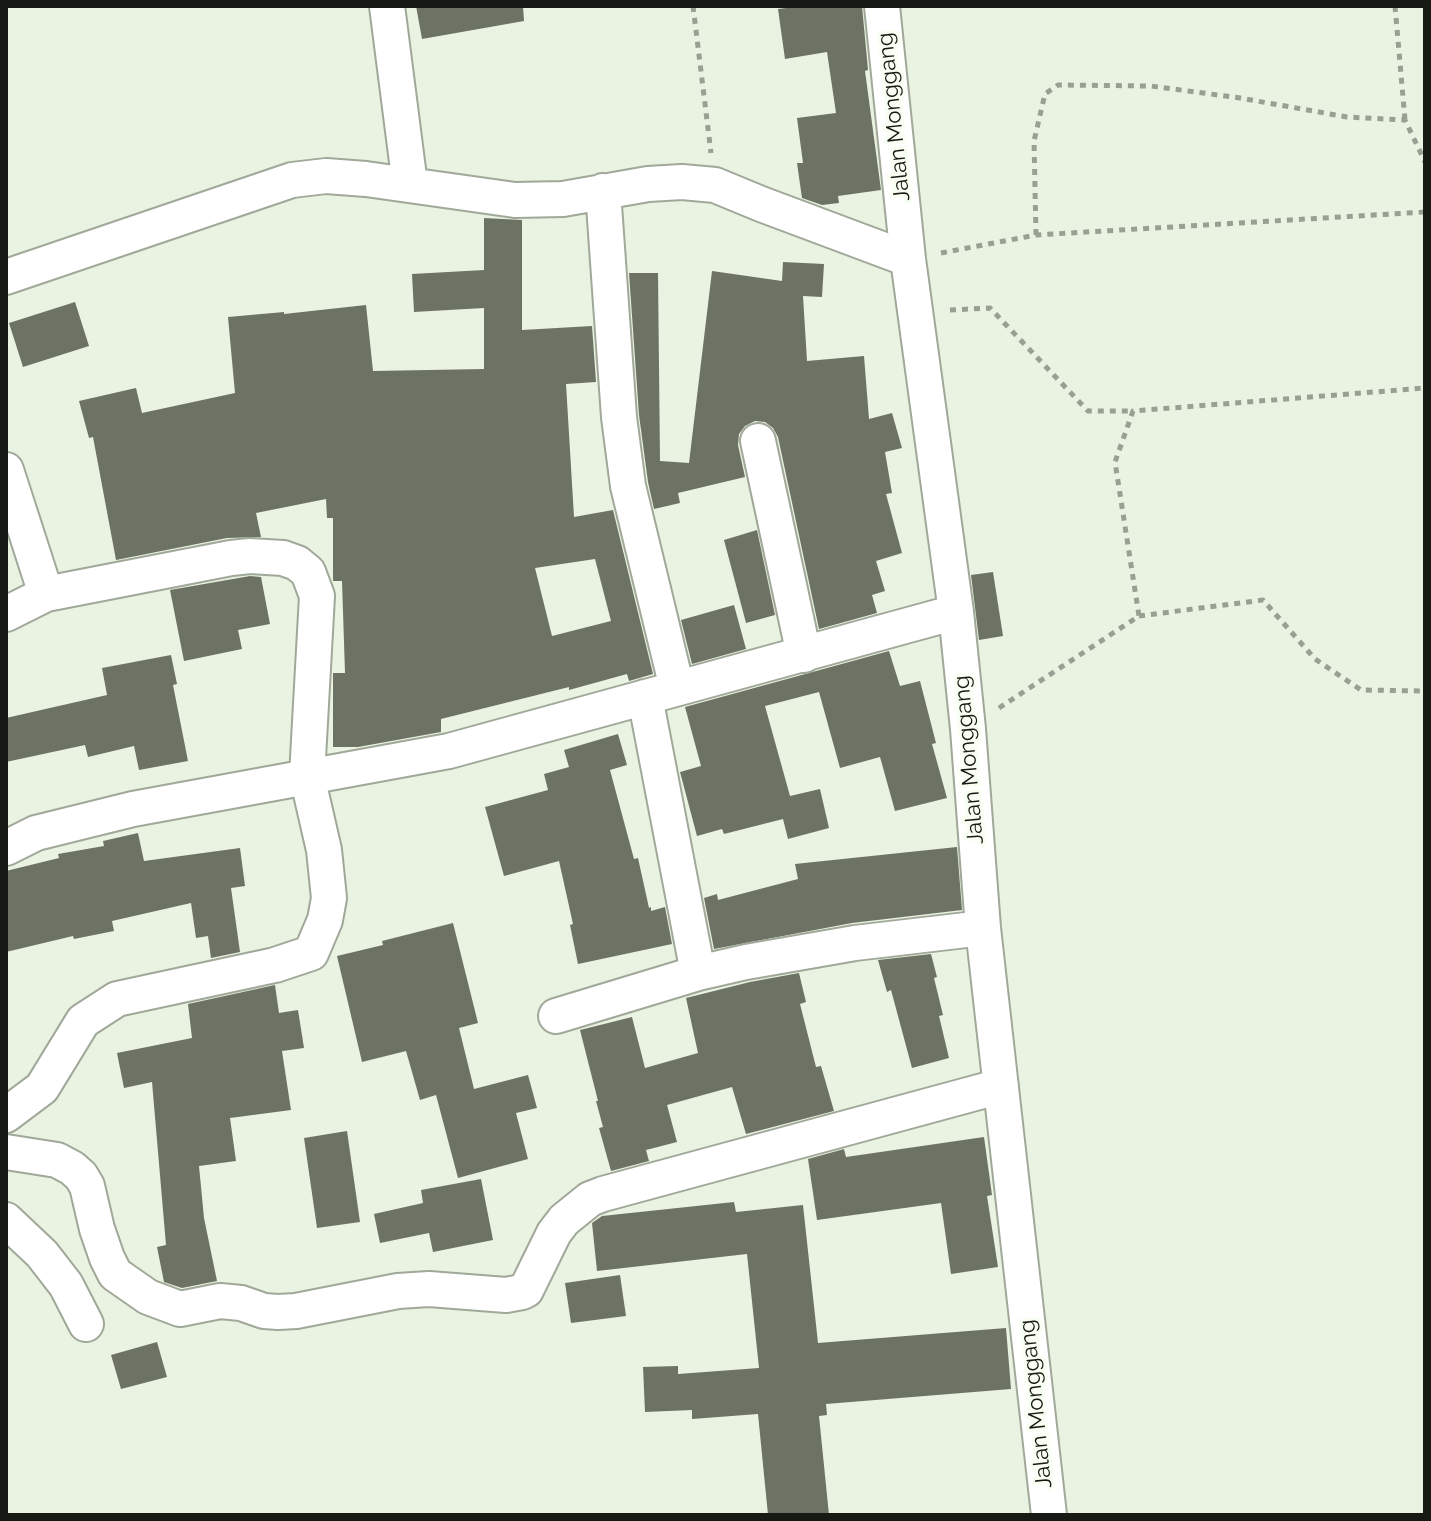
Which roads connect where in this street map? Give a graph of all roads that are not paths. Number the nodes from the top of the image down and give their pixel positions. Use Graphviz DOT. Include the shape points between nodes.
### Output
graph roads {
  1 [pos="387,6"];
  2 [pos="882,6"];
  3 [pos="410,185"];
  4 [pos="603,191"];
  5 [pos="908,259"];
  6 [pos="6,277"];
  7 [pos="758,441"];
  8 [pos="6,470"];
  9 [pos="46,594"];
  10 [pos="956,612"];
  11 [pos="6,614"];
  12 [pos="804,655"];
  13 [pos="661,692"];
  14 [pos="307,776"];
  15 [pos="6,848"];
  16 [pos="983,928"];
  17 [pos="698,973"];
  18 [pos="556,1016"];
  19 [pos="1001,1086"];
  20 [pos="6,1115"];
  21 [pos="6,1152"];
  22 [pos="6,1220"];
  23 [pos="86,1324"];
  24 [pos="1049,1515"];
  1 -- 3 [label="street"];
  2 -- 5 [label="street, Jalan Monggang"];
  3 -- 4 [label="street" via="515,200"];
  3 -- 6 [label="street" via="326,176 292,180"];
  4 -- 5 [label="street" via="682,182 715,185"];
  4 -- 13 [label="street" via="619,417"];
  5 -- 10 [label="street, Jalan Monggang"];
  7 -- 12 [label="street"];
  8 -- 9 [label="street"];
  9 -- 11 [label="street"];
  9 -- 14 [label="street" via="231,558 264,556 297,563 308,572 317,596"];
  10 -- 12 [label="street"];
  10 -- 16 [label="street, Jalan Monggang"];
  12 -- 13 [label="street"];
  13 -- 14 [label="street" via="449,751"];
  13 -- 17 [label="street"];
  14 -- 15 [label="street" via="133,809 36,833"];
  14 -- 20 [label="street" via="329,898 311,953 117,999 83,1021 42,1088"];
  16 -- 17 [label="street" via="842,945"];
  16 -- 19 [label="street, Jalan Monggang"];
  17 -- 18 [label="street"];
  19 -- 21 [label="street" via="590,1199 554,1233 522,1292 398,1291 296,1311 264,1311 220,1301 180,1309 148,1297 115,1274 81,1176 57,1160"];
  19 -- 24 [label="street, Jalan Monggang"];
  22 -- 23 [label="street" via="66,1285"];
}
